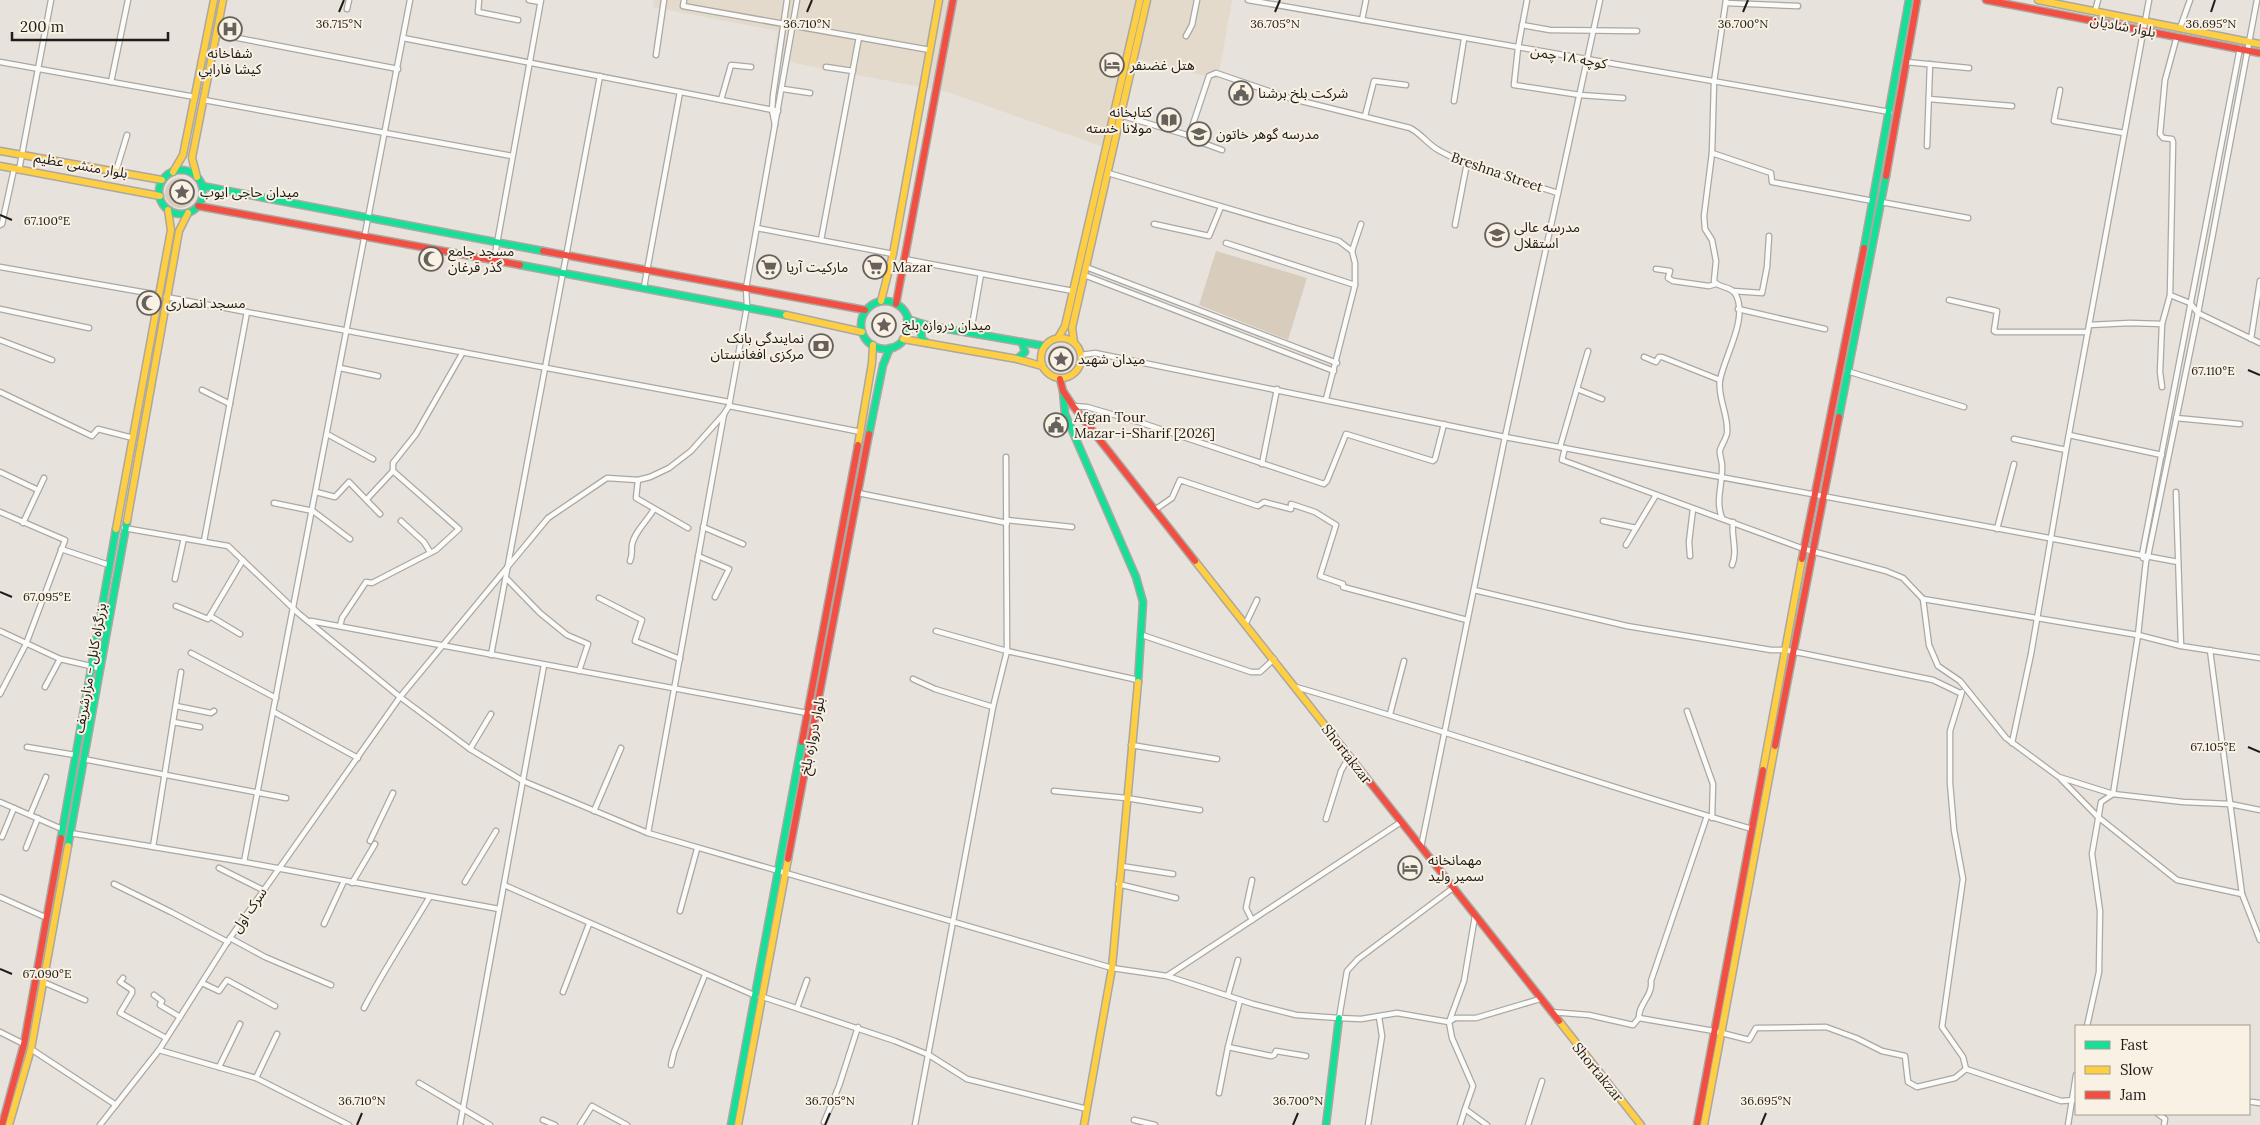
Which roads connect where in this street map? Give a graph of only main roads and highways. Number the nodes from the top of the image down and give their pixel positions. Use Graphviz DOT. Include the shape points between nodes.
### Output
graph roads {
  1 [pos="214,0"];
  2 [pos="223,0"];
  3 [pos="940,0"];
  4 [pos="954,0"];
  5 [pos="1140,0"];
  6 [pos="1147,0"];
  7 [pos="1986,0"];
  8 [pos="2038,0"];
  9 [pos="1916,1"];
  10 [pos="2057,2"];
  11 [pos="2260,44"];
  12 [pos="2260,52"];
  13 [pos="0,151"];
  14 [pos="0,166"];
  15 [pos="173,172"];
  16 [pos="197,177"];
  17 [pos="162,180"];
  18 [pos="202,186"];
  19 [pos="160,196"];
  20 [pos="198,206"];
  21 [pos="168,210"];
  22 [pos="188,213"];
  23 [pos="881,301"];
  24 [pos="896,304"];
  25 [pos="866,310"];
  26 [pos="908,319"];
  27 [pos="930,326"];
  28 [pos="862,332"];
  29 [pos="1058,338"];
  30 [pos="903,339"];
  31 [pos="1022,342"];
  32 [pos="1074,342"];
  33 [pos="927,343"];
  34 [pos="873,346"];
  35 [pos="1045,346"];
  36 [pos="890,348"];
  37 [pos="1017,359"];
  38 [pos="1042,366"];
  39 [pos="1060,379"];
  40 [pos="1062,391"];
  41 [pos="782,873"];
  42 [pos="759,997"];
  43 [pos="1340,1018"];
  44 [pos="1638,1124"];
  45 [pos="2,1125"];
  46 [pos="9,1125"];
  47 [pos="731,1125"];
  48 [pos="738,1125"];
  49 [pos="1084,1125"];
  50 [pos="1326,1125"];
  51 [pos="1697,1125"];
  52 [pos="1704,1125"];
  1 -- 15 [label="main road" via="183,155"];
  2 -- 16 [label="main road" via="192,158"];
  3 -- 23 [label="main road" via="893,254"];
  4 -- 24 [label="main road"];
  5 -- 29 [label="main road" via="1065,326"];
  6 -- 32 [label="main road" via="1072,328"];
  7 -- 12 [label="main road, بلوار شادیان"];
  8 -- 10 [label="main road, بلوار شادیان"];
  9 -- 51 [label="main road" via="1890,112 1804,549"];
  9 -- 52 [label="main road" via="1881,202"];
  10 -- 11 [label="main road, بلوار شادیان"];
  13 -- 17 [label="main road, بلوار منشی عظیم"];
  14 -- 19 [label="main road, بلوار منشی عظیم"];
  15 -- 16 [label="main road" via="186,171"];
  15 -- 17 [label="main road"];
  16 -- 18 [label="main road"];
  17 -- 19 [label="main road"];
  18 -- 20 [label="main road" via="203,196"];
  18 -- 25 [label="main road"];
  19 -- 21 [label="main road"];
  20 -- 22 [label="main road"];
  20 -- 28 [label="main road" via="747,306"];
  21 -- 22 [label="main road"];
  21 -- 45 [label="main road, بزرگراه کابل - مزارشریف" via="171,230 47,918 24,1044"];
  22 -- 46 [label="main road, بزرگراه کابل - مزارشریف" via="179,231 166,297 31,1049"];
  23 -- 24 [label="main road"];
  23 -- 25 [label="main road"];
  24 -- 26 [label="main road"];
  25 -- 28 [label="main road" via="861,321"];
  26 -- 27 [label="main road"];
  26 -- 30 [label="main road"];
  27 -- 31 [label="main road"];
  27 -- 33 [label="main road" via="921,333"];
  28 -- 34 [label="main road"];
  29 -- 32 [label="main road"];
  29 -- 35 [label="main road"];
  30 -- 33 [label="main road"];
  30 -- 36 [label="main road"];
  31 -- 35 [label="main road"];
  31 -- 37 [label="main road" via="1025,352"];
  32 -- 39 [label="main road" via="1081,355 1080,367"];
  33 -- 37 [label="main road"];
  34 -- 36 [label="main road"];
  34 -- 41 [label="main road, بلوار دروازه بلخ" via="861,432 807,713"];
  35 -- 38 [label="main road"];
  36 -- 41 [label="main road, بلوار دروازه بلخ" via="883,365"];
  37 -- 38 [label="main road"];
  38 -- 39 [label="main road" via="1052,377"];
  39 -- 40 [label="main road, Shortakzar"];
  40 -- 44 [label="main road, Shortakzar"];
  40 -- 49 [label="main road" via="1065,414 1136,577 1143,602 1112,968"];
  41 -- 42 [label="main road, بلوار دروازه بلخ"];
  42 -- 47 [label="main road, بلوار دروازه بلخ"];
  42 -- 48 [label="main road, بلوار دروازه بلخ"];
  43 -- 50 [label="main road"];
}
